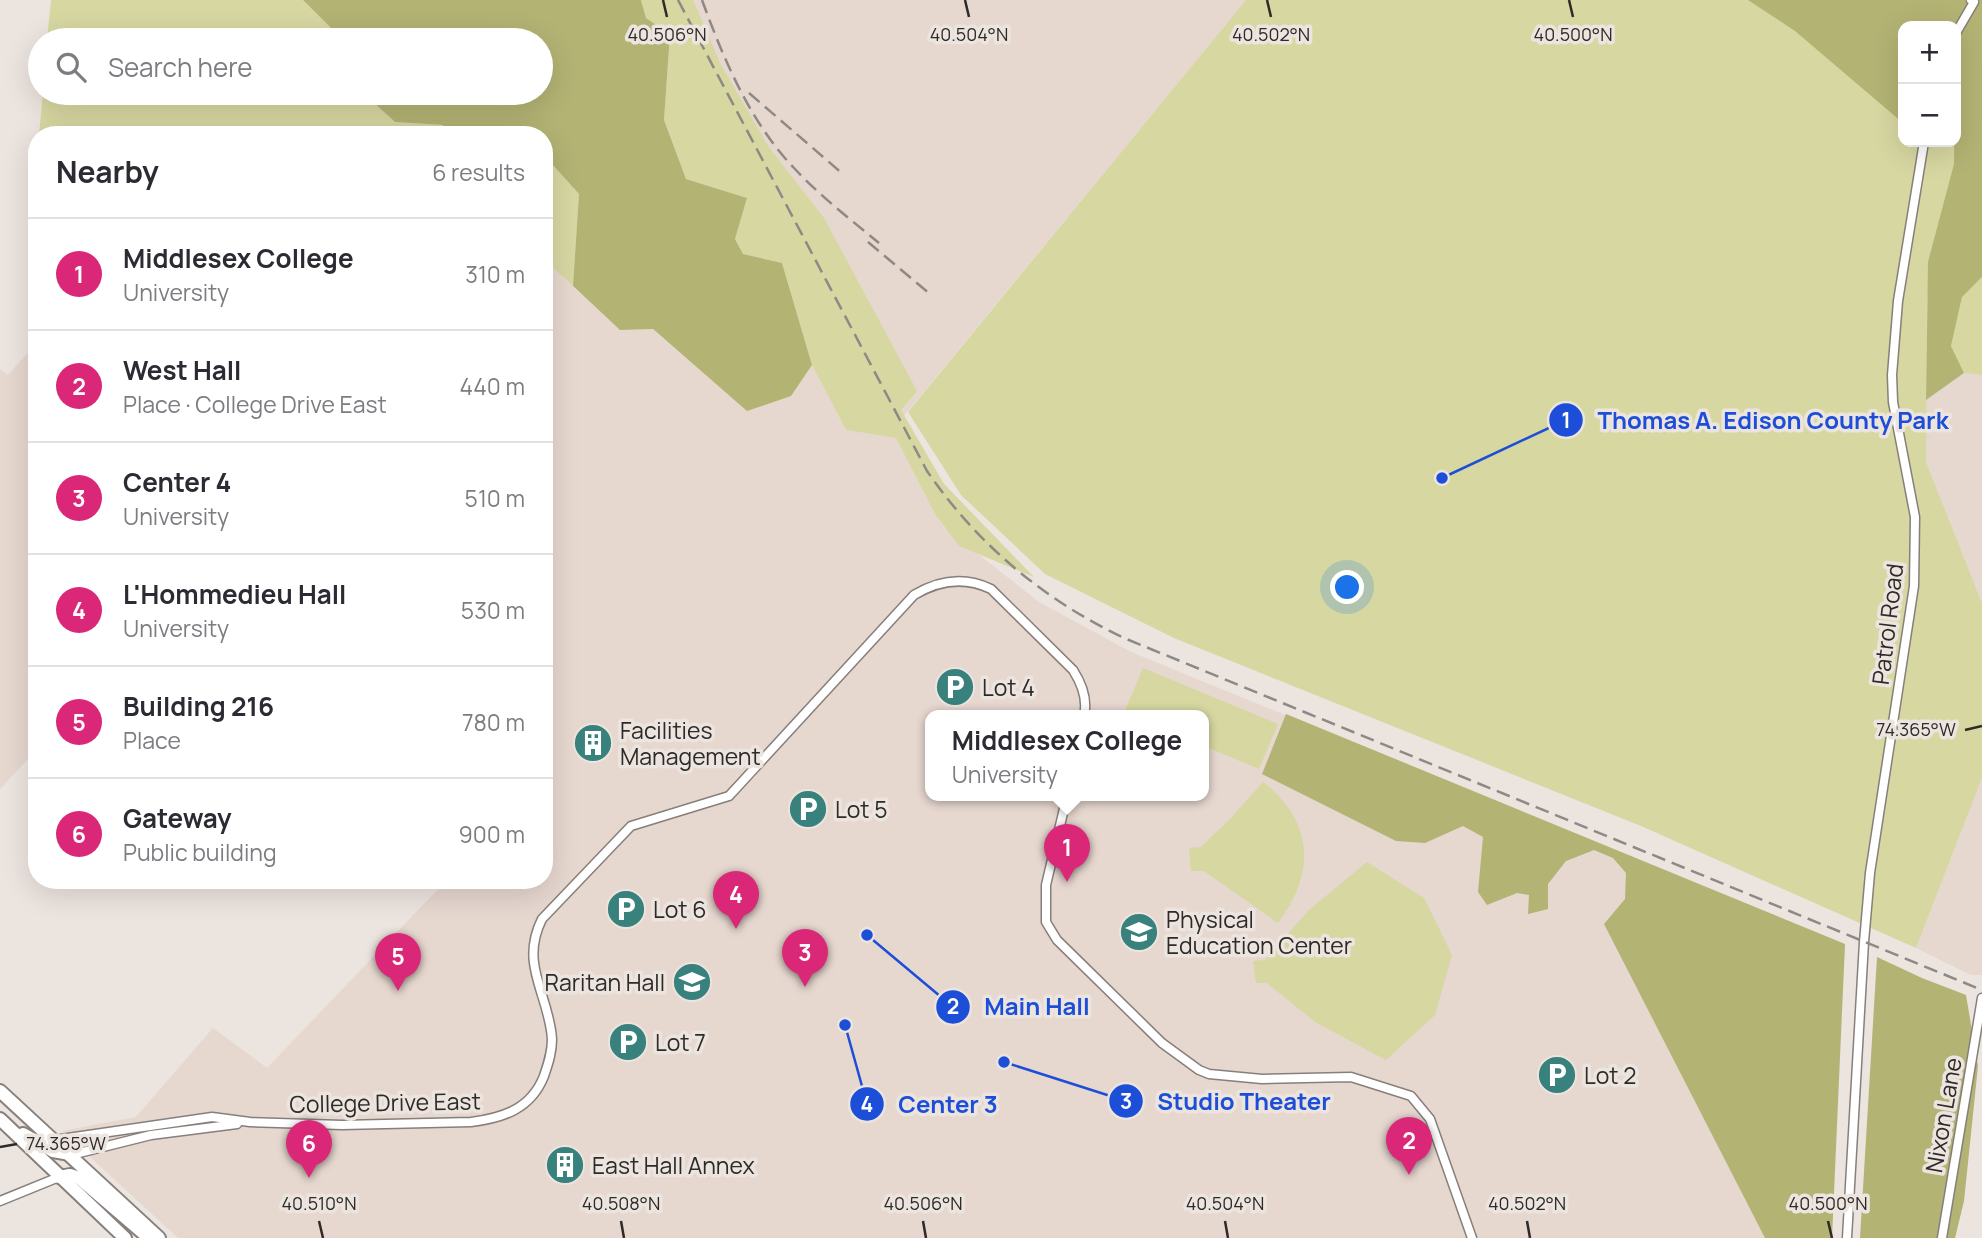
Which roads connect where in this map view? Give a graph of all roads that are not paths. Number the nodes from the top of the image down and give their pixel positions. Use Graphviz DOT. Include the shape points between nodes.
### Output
graph roads {
  1 [pos="1971,0"];
  2 [pos="1961,24"];
  3 [pos="1923,147"];
  4 [pos="1084,710"];
  5 [pos="1066,801"];
  6 [pos="1982,998"];
  7 [pos="0,1091"];
  8 [pos="2,1121"];
  9 [pos="250,1122"];
  10 [pos="54,1140"];
  11 [pos="71,1155"];
  12 [pos="59,1177"];
  13 [pos="0,1201"];
  14 [pos="125,1238"];
  15 [pos="149,1238"];
  16 [pos="159,1238"];
  17 [pos="1472,1238"];
  18 [pos="1847,1238"];
  19 [pos="1942,1238"];
  1 -- 2 [label="street" via="1974,2"];
  3 -- 18 [label="street, Patrol Road" via="1900,290 1892,375 1915,517 1914,586 1870,873"];
  4 -- 9 [label="street, College Drive East" via="1084,694 1073,670 991,589 964,581 930,586 914,595 729,796 631,826 542,919 532,951 552,1041 541,1084 526,1103 508,1114 471,1122"];
  5 -- 17 [label="street" via="1044,904 1046,922 1057,940 1162,1043 1199,1070 1262,1079 1351,1077 1411,1096 1430,1119"];
  6 -- 19 [label="street, Nixon Lane"];
  7 -- 10 [label="main road"];
  8 -- 11 [label="main road" via="53,1151"];
  8 -- 12 [label="main road"];
  9 -- 10 [label="street, College Drive East" via="212,1117"];
  9 -- 11 [label="street" via="151,1135"];
  10 -- 11 [label="main road"];
  11 -- 16 [label="main road"];
  12 -- 13 [label="street"];
  12 -- 14 [label="main road"];
  12 -- 15 [label="main road" via="79,1178"];
}
